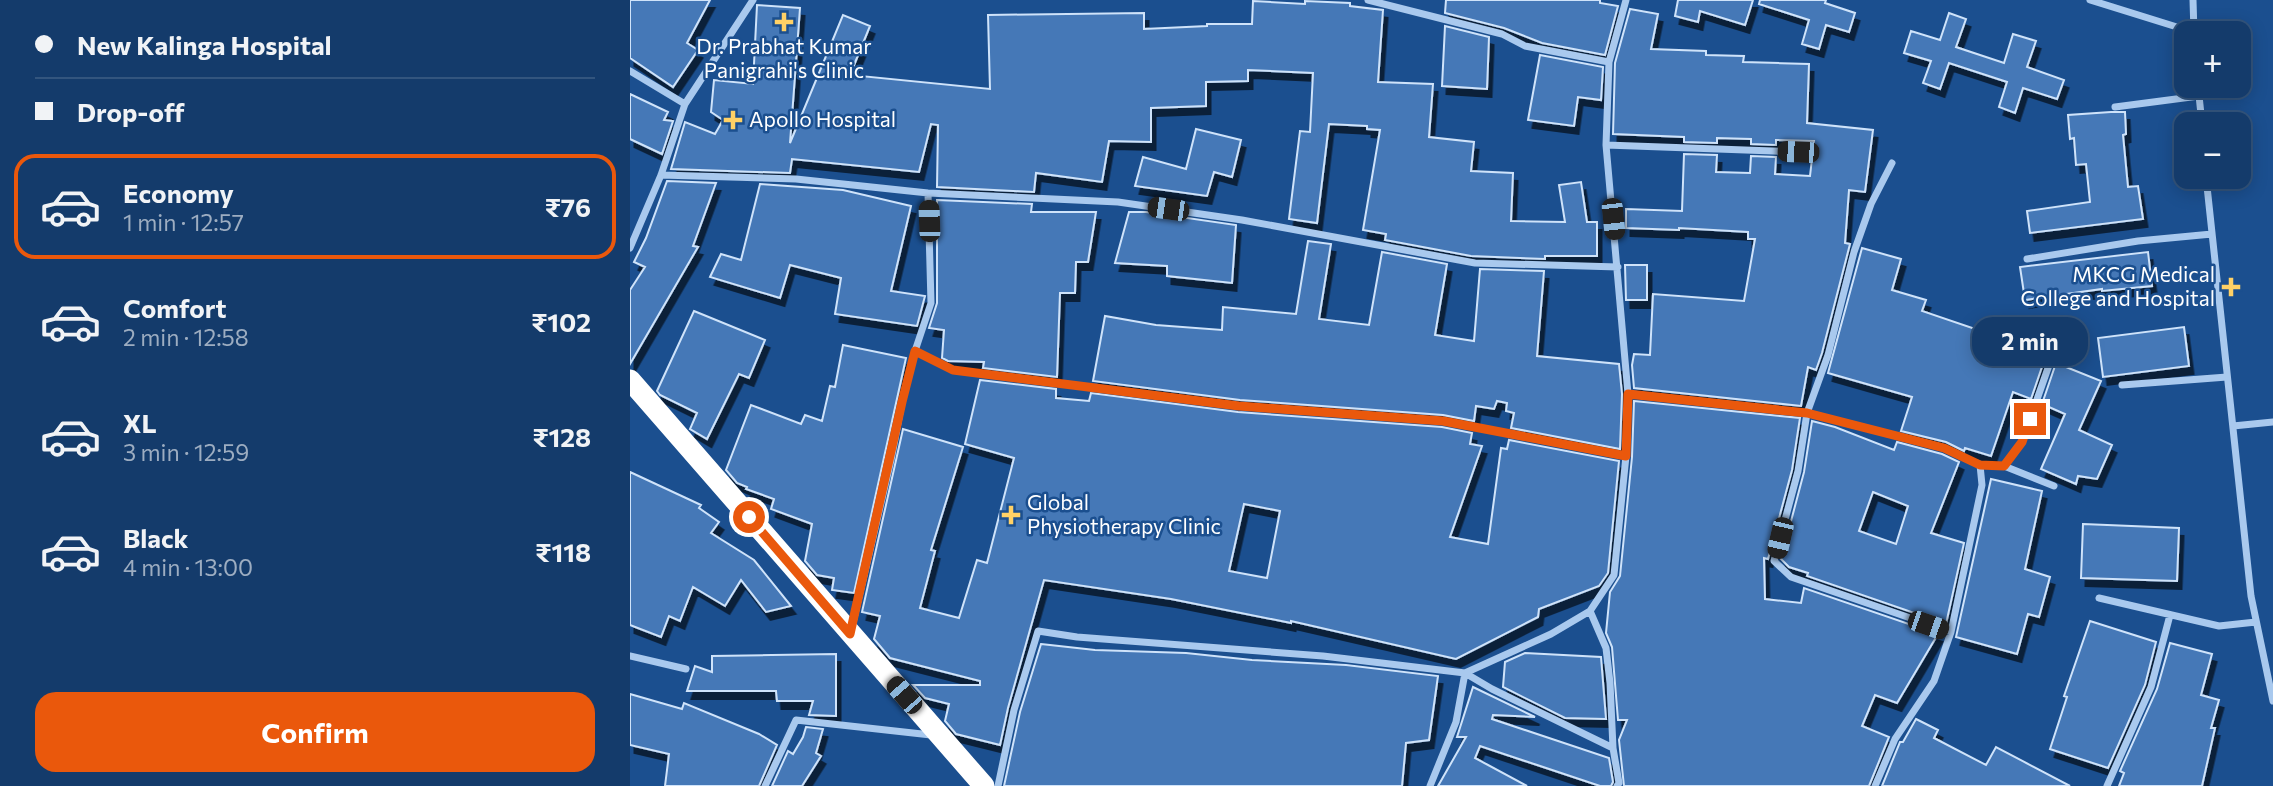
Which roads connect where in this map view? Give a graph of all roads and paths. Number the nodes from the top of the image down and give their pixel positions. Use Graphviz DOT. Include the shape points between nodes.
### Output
graph roads {
  1 [pos="752,0"];
  2 [pos="1368,0"];
  3 [pos="1626,0"];
  4 [pos="2090,0"];
  5 [pos="2193,0"];
  6 [pos="2194,21"];
  7 [pos="2174,26"];
  8 [pos="1609,62"];
  9 [pos="630,71"];
  10 [pos="2184,98"];
  11 [pos="685,104"];
  12 [pos="2115,107"];
  13 [pos="1606,145"];
  14 [pos="1798,152"];
  15 [pos="1892,163"];
  16 [pos="661,175"];
  17 [pos="2207,189"];
  18 [pos="928,193"];
  19 [pos="2212,234"];
  20 [pos="630,248"];
  21 [pos="2027,259"];
  22 [pos="1618,267"];
  23 [pos="915,351"];
  24 [pos="2053,351"];
  25 [pos="2227,377"];
  26 [pos="630,380"];
  27 [pos="2122,385"];
  28 [pos="1628,394"];
  29 [pos="1807,413"];
  30 [pos="2273,422"];
  31 [pos="2233,426"];
  32 [pos="1626,456"];
  33 [pos="1980,465"];
  34 [pos="2004,466"];
  35 [pos="2053,486"];
  36 [pos="2099,598"];
  37 [pos="1590,611"];
  38 [pos="2170,615"];
  39 [pos="2256,622"];
  40 [pos="1951,632"];
  41 [pos="850,634"];
  42 [pos="630,656"];
  43 [pos="686,669"];
  44 [pos="1465,673"];
  45 [pos="2273,701"];
  46 [pos="940,736"];
  47 [pos="1613,748"];
  48 [pos="765,786"];
  49 [pos="984,786"];
  50 [pos="998,786"];
  51 [pos="1430,786"];
  52 [pos="1617,786"];
  53 [pos="1875,786"];
  54 [pos="2107,786"];
  1 -- 11 [label="street"];
  2 -- 8 [label="street" via="1502,34 1525,46"];
  3 -- 8 [label="street"];
  4 -- 7 [label="street"];
  5 -- 6 [label="street"];
  8 -- 13 [label="street"];
  9 -- 11 [label="street"];
  10 -- 12 [label="street"];
  11 -- 16 [label="street"];
  13 -- 14 [label="street"];
  13 -- 22 [label="street"];
  15 -- 29 [label="street" via="1854,253 1828,355"];
  16 -- 18 [label="street" via="796,179"];
  16 -- 20 [label="street"];
  17 -- 19 [label="street"];
  18 -- 22 [label="street" via="1118,202 1475,263"];
  18 -- 23 [label="street" via="931,303"];
  19 -- 21 [label="street" via="2138,240"];
  19 -- 25 [label="street"];
  22 -- 28 [label="street"];
  23 -- 32 [label="street" via="953,370 1239,406 1443,421"];
  23 -- 41 [label="street"];
  24 -- 34 [label="street" via="2022,442"];
  25 -- 27 [label="street"];
  25 -- 31 [label="street"];
  26 -- 41 [label="highway"];
  28 -- 29 [label="street"];
  28 -- 32 [label="street"];
  29 -- 33 [label="street" via="1944,448"];
  29 -- 40 [label="street" via="1798,471 1774,561 1791,577"];
  30 -- 31 [label="street"];
  31 -- 39 [label="street"];
  32 -- 37 [label="street" via="1614,575"];
  33 -- 34 [label="street"];
  33 -- 40 [label="street" via="1982,485"];
  34 -- 35 [label="street"];
  36 -- 38 [label="street"];
  37 -- 44 [label="street"];
  37 -- 47 [label="street" via="1606,649"];
  38 -- 39 [label="street" via="2219,626"];
  38 -- 54 [label="street" via="2151,687"];
  39 -- 45 [label="street"];
  40 -- 53 [label="street" via="1934,681 1895,739"];
  41 -- 46 [label="highway"];
  42 -- 43 [label="street"];
  44 -- 47 [label="street"];
  44 -- 50 [label="street" via="1038,631 1014,709"];
  44 -- 51 [label="street" via="1456,722"];
  46 -- 48 [label="street" via="796,720"];
  46 -- 49 [label="highway"];
  47 -- 52 [label="street"];
}
